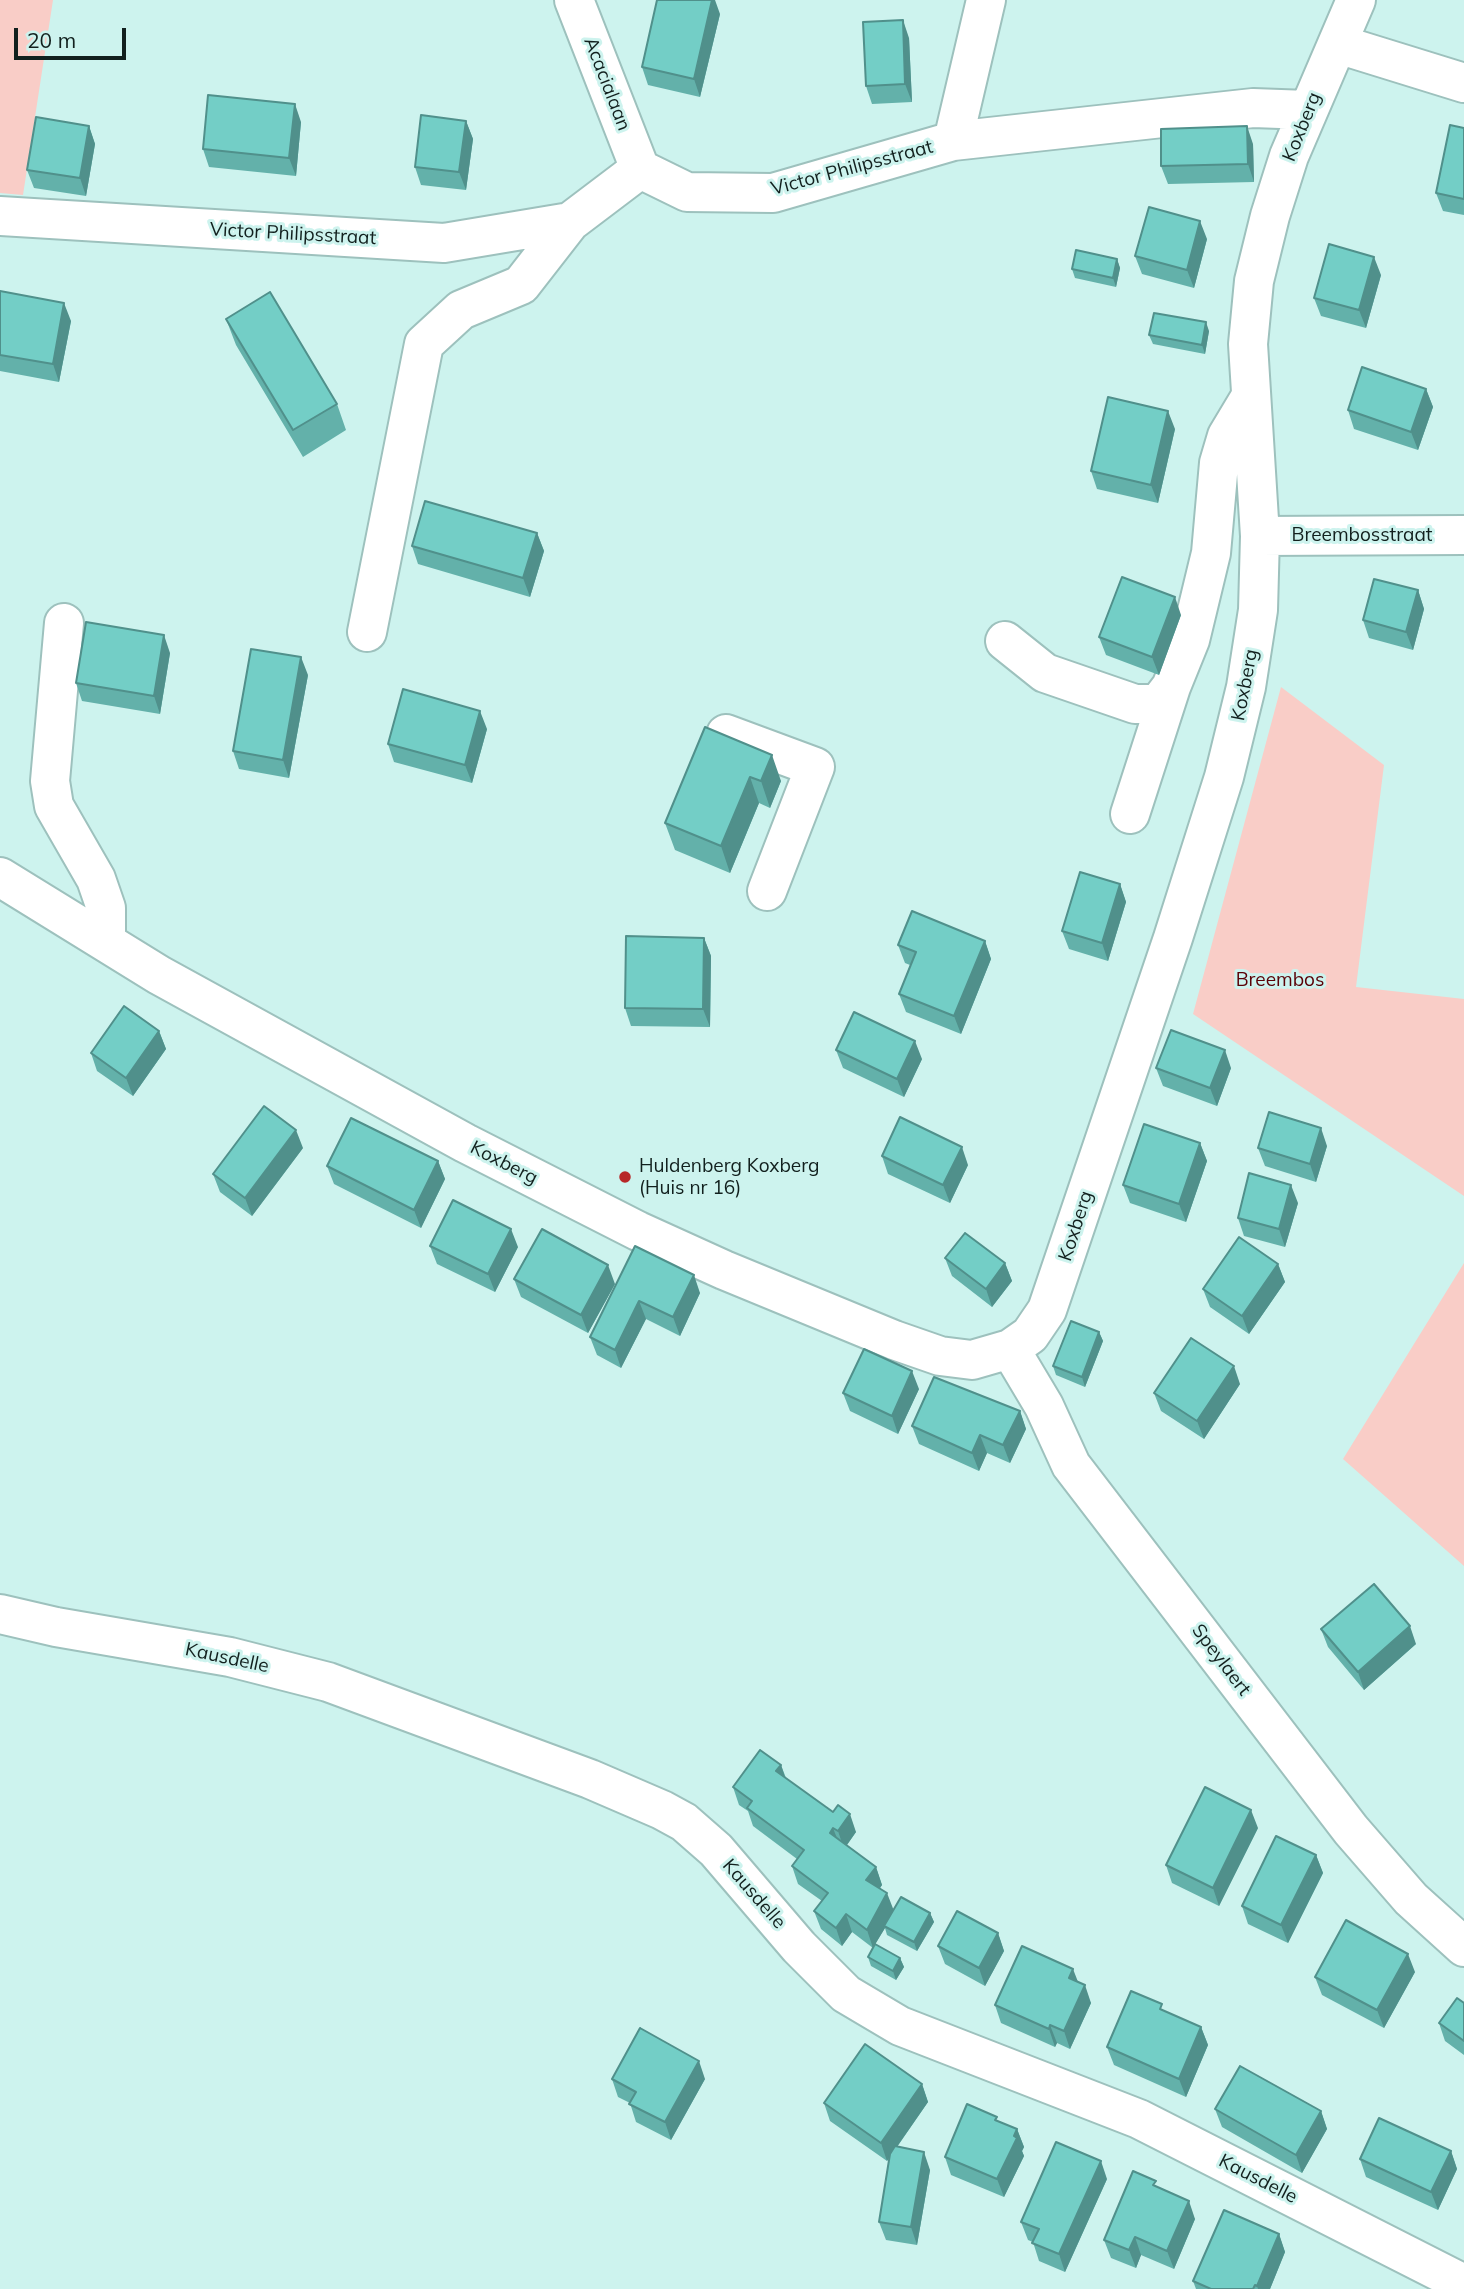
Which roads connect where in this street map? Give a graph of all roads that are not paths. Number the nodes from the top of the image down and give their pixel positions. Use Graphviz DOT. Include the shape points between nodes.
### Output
graph roads {
  1 [pos="575,0"];
  2 [pos="986,0"];
  3 [pos="1356,0"];
  4 [pos="1338,44"];
  5 [pos="1464,83"];
  6 [pos="1308,110"];
  7 [pos="953,141"];
  8 [pos="640,169"];
  9 [pos="0,216"];
  10 [pos="570,222"];
  11 [pos="1251,396"];
  12 [pos="1259,536"];
  13 [pos="1464,536"];
  14 [pos="64,624"];
  15 [pos="367,632"];
  16 [pos="1005,641"];
  17 [pos="1171,687"];
  18 [pos="726,734"];
  19 [pos="1130,814"];
  20 [pos="0,877"];
  21 [pos="767,891"];
  22 [pos="106,942"];
  23 [pos="1010,1349"];
  24 [pos="0,1614"];
  25 [pos="1464,1947"];
  26 [pos="1464,2284"];
  1 -- 8 [label="street, Acacialaan"];
  2 -- 7 [label="street"];
  3 -- 4 [label="street, Koxberg"];
  4 -- 5 [label="street"];
  4 -- 6 [label="street, Koxberg"];
  6 -- 7 [label="street, Victor Philipsstraat" via="1253,108"];
  6 -- 11 [label="street, Koxberg" via="1270,215 1254,281 1248,344"];
  7 -- 8 [label="street, Victor Philipsstraat" via="773,193 687,192"];
  8 -- 10 [label="street, Victor Philipsstraat"];
  9 -- 10 [label="street, Victor Philipsstraat" via="444,243"];
  10 -- 15 [label="street" via="521,285 461,310 424,344"];
  11 -- 12 [label="street, Koxberg"];
  11 -- 17 [label="street" via="1227,436 1222,454 1211,553 1190,640"];
  12 -- 13 [label="street, Breembosstraat"];
  12 -- 23 [label="street, Koxberg" via="1258,610 1246,687 1224,777 1047,1310 1031,1335"];
  14 -- 22 [label="street" via="50,781 54,806 96,879 106,908"];
  16 -- 17 [label="street" via="1045,673 1135,704 1158,704"];
  17 -- 19 [label="street"];
  18 -- 21 [label="street" via="815,767"];
  20 -- 22 [label="street, Koxberg"];
  22 -- 23 [label="street, Koxberg" via="465,1143 724,1270 940,1356 972,1360"];
  23 -- 25 [label="street, Speylaert" via="1072,1465 1351,1830 1411,1899"];
  24 -- 26 [label="street, Kausdelle" via="230,1657 328,1682 662,1810 716,1850 799,1947 846,1994 867,2007 900,2026 1139,2119"];
}
